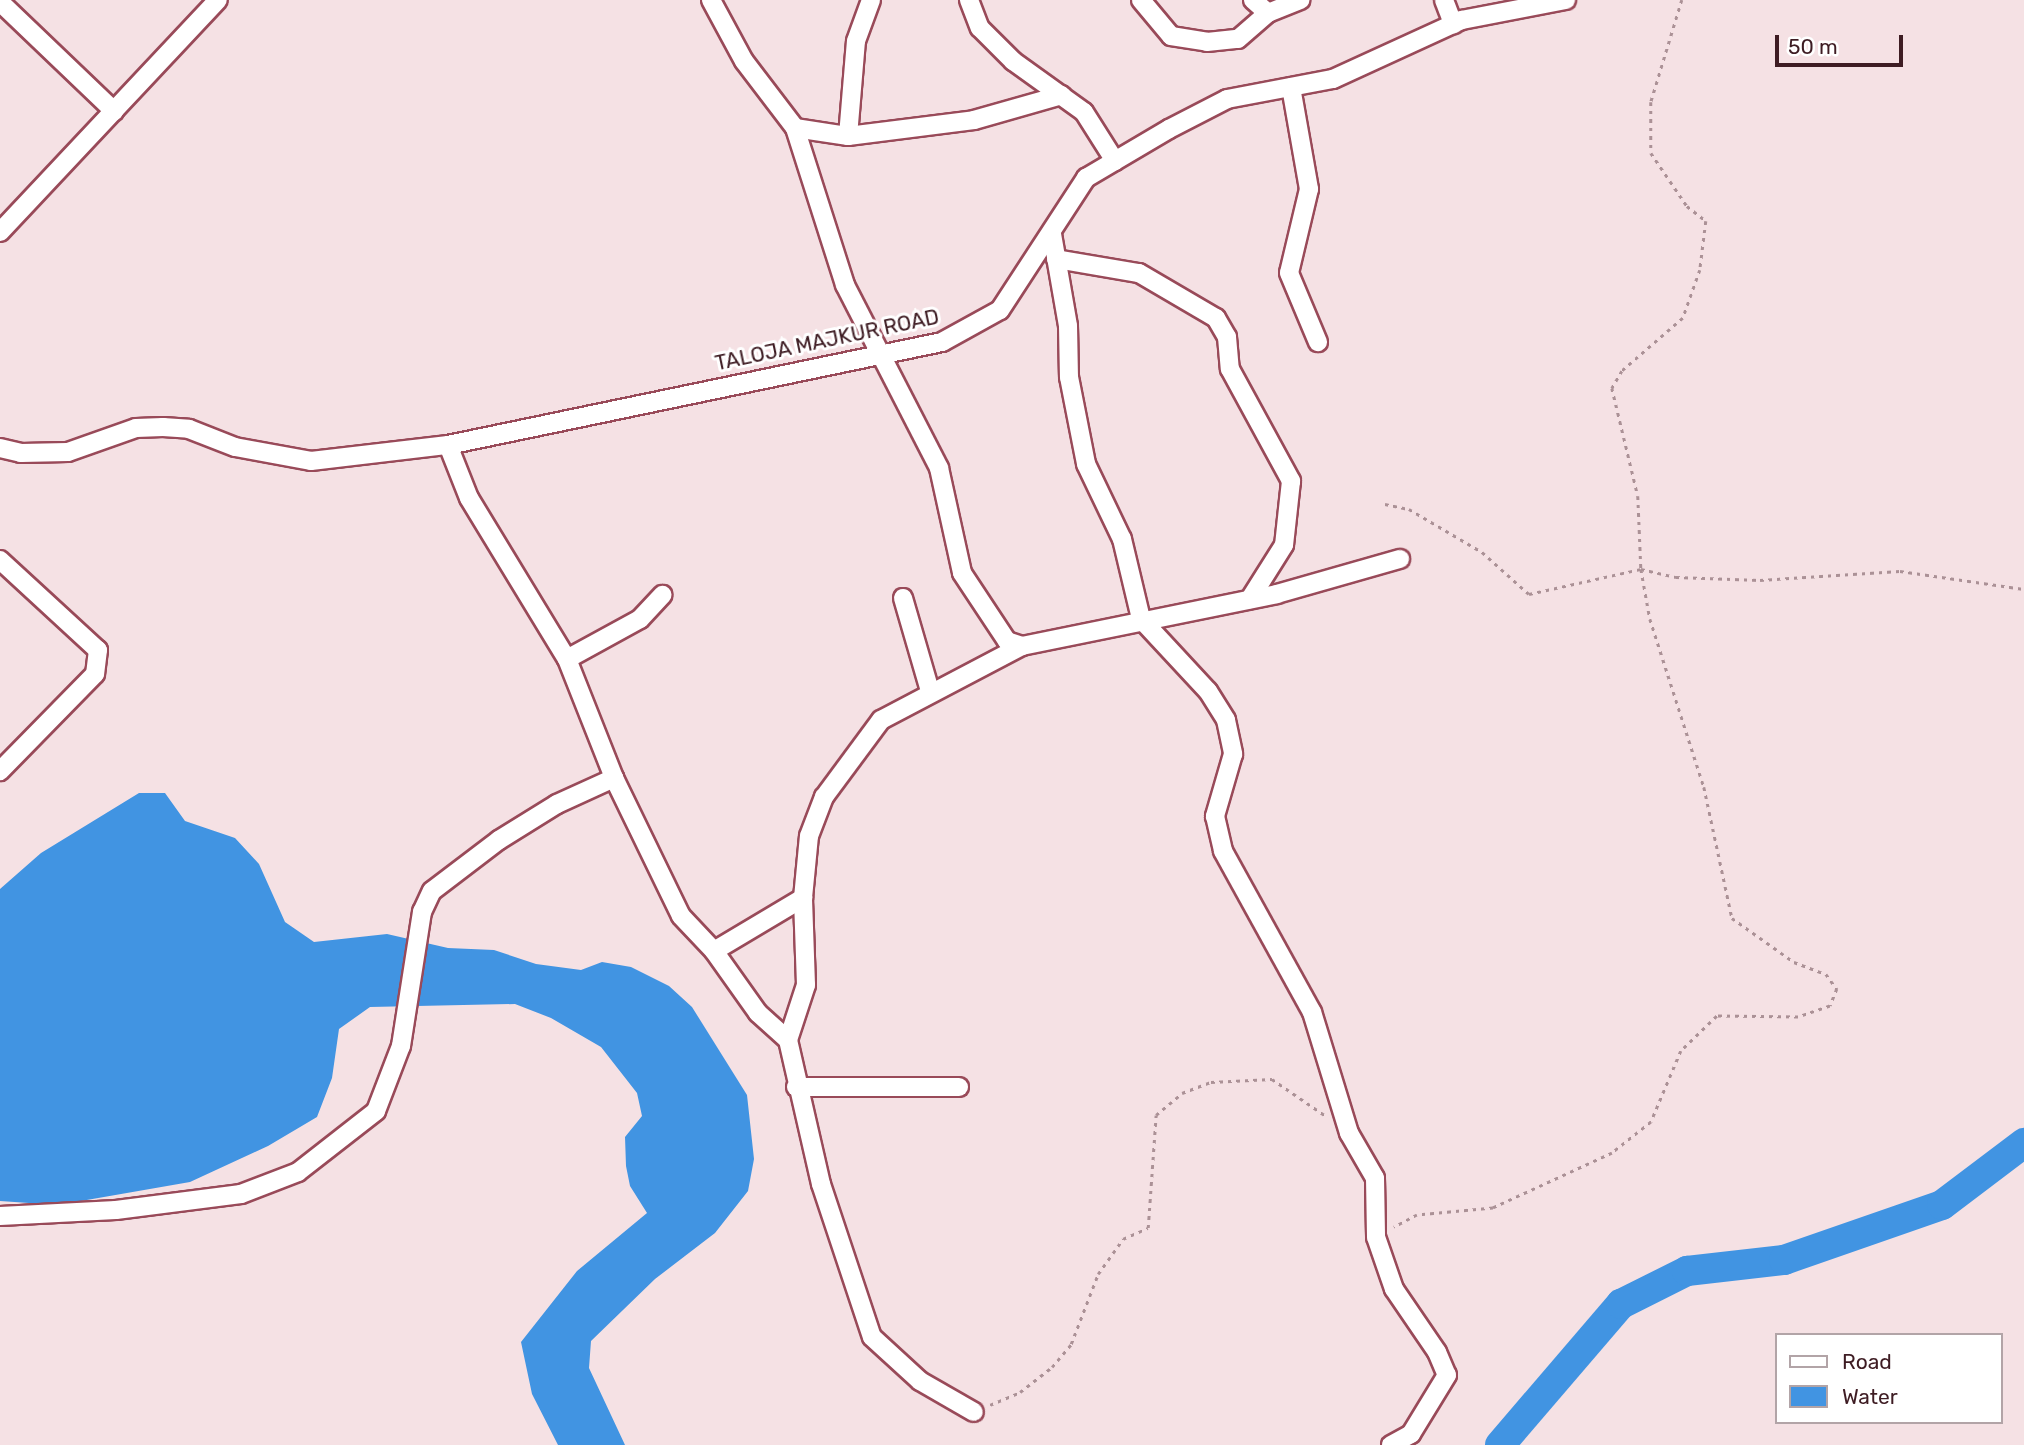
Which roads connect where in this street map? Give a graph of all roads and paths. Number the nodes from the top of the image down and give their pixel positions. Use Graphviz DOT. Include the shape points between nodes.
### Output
graph roads {
  1 [pos="218,0"];
  2 [pos="712,0"];
  3 [pos="872,0"];
  4 [pos="969,0"];
  5 [pos="1141,0"];
  6 [pos="1253,0"];
  7 [pos="1300,0"];
  8 [pos="1444,0"];
  9 [pos="1566,0"];
  10 [pos="1682,0"];
  11 [pos="0,2"];
  12 [pos="1268,13"];
  13 [pos="1453,24"];
  14 [pos="1291,87"];
  15 [pos="1062,94"];
  16 [pos="114,111"];
  17 [pos="794,128"];
  18 [pos="848,136"];
  19 [pos="1115,161"];
  20 [pos="0,232"];
  21 [pos="1052,234"];
  22 [pos="1056,259"];
  23 [pos="1318,342"];
  24 [pos="881,354"];
  25 [pos="448,444"];
  26 [pos="0,448"];
  27 [pos="1385,503"];
  28 [pos="1400,559"];
  29 [pos="0,560"];
  30 [pos="1641,569"];
  31 [pos="2024,589"];
  32 [pos="662,595"];
  33 [pos="903,598"];
  34 [pos="1250,599"];
  35 [pos="1141,619"];
  36 [pos="1022,646"];
  37 [pos="566,659"];
  38 [pos="930,691"];
  39 [pos="0,771"];
  40 [pos="614,778"];
  41 [pos="803,898"];
  42 [pos="714,951"];
  43 [pos="788,1040"];
  44 [pos="796,1087"];
  45 [pos="959,1087"];
  46 [pos="1349,1133"];
  47 [pos="0,1216"];
  48 [pos="1376,1237"];
  49 [pos="974,1412"];
  50 [pos="1391,1445"];
  1 -- 16 [label="street"];
  2 -- 17 [label="street" via="744,61"];
  3 -- 18 [label="street" via="856,41"];
  4 -- 15 [label="street" via="980,28 1013,61"];
  5 -- 12 [label="street" via="1171,36 1207,42 1238,39"];
  6 -- 12 [label="street"];
  7 -- 12 [label="street"];
  8 -- 13 [label="street"];
  9 -- 13 [label="street, TALOJA MAJKUR ROAD" via="1512,7"];
  10 -- 30 [label="path" via="1651,102 1651,153 1681,198 1706,222 1700,270 1683,318 1622,371 1612,388 1638,496"];
  11 -- 16 [label="street"];
  13 -- 14 [label="street, TALOJA MAJKUR ROAD" via="1333,79"];
  14 -- 19 [label="street, TALOJA MAJKUR ROAD" via="1227,99"];
  14 -- 23 [label="street" via="1309,189 1289,273"];
  15 -- 18 [label="street" via="974,120"];
  15 -- 19 [label="street" via="1084,112"];
  16 -- 20 [label="street"];
  17 -- 18 [label="street"];
  17 -- 24 [label="street" via="845,285"];
  19 -- 21 [label="street, TALOJA MAJKUR ROAD" via="1086,178"];
  21 -- 22 [label="street"];
  21 -- 24 [label="street, TALOJA MAJKUR ROAD" via="1000,310 943,342"];
  22 -- 34 [label="street" via="1139,273 1216,318 1227,337 1230,369 1290,481 1284,545"];
  22 -- 35 [label="street" via="1068,326 1069,377 1086,464 1122,540"];
  24 -- 25 [label="street, TALOJA MAJKUR ROAD"];
  24 -- 36 [label="street" via="939,468 962,573 1007,641"];
  25 -- 26 [label="street, TALOJA MAJKUR ROAD" via="311,461 235,447 189,429 163,427 136,428 68,452 21,453"];
  25 -- 37 [label="street" via="475,508"];
  27 -- 30 [label="path" via="1409,509 1482,552 1529,594"];
  28 -- 34 [label="street"];
  29 -- 39 [label="street" via="98,650 95,674"];
  30 -- 31 [label="path" via="1676,577 1759,580 1900,571"];
  30 -- 48 [label="path" via="1650,619 1704,787 1732,918 1794,962 1826,974 1837,989 1834,998 1830,1006 1798,1017 1756,1020 1717,1016 1681,1051 1651,1122 1612,1153 1493,1208 1417,1215"];
  32 -- 37 [label="street" via="640,619"];
  33 -- 38 [label="street"];
  34 -- 35 [label="street"];
  35 -- 36 [label="street"];
  35 -- 46 [label="street" via="1208,691 1226,720 1233,754 1215,816 1223,851 1312,1012"];
  36 -- 38 [label="street"];
  37 -- 40 [label="street"];
  38 -- 41 [label="street" via="881,720 824,797 809,836"];
  40 -- 42 [label="street" via="681,916"];
  40 -- 47 [label="street" via="557,804 499,839 432,891 422,912 401,1046 376,1111 298,1172 240,1194 116,1210"];
  41 -- 42 [label="street"];
  41 -- 43 [label="street" via="806,985"];
  42 -- 43 [label="street" via="758,1013"];
  43 -- 44 [label="street"];
  44 -- 45 [label="street"];
  44 -- 49 [label="street" via="840,1246 872,1337 920,1381"];
  46 -- 48 [label="street" via="1375,1178 1379,1200"];
  46 -- 49 [label="path" via="1272,1079 1211,1083 1182,1093 1156,1115 1148,1228 1123,1240 1098,1274 1071,1344 1052,1367 1020,1392"];
  48 -- 50 [label="street" via="1394,1289 1437,1352 1447,1376 1411,1434"];
}
